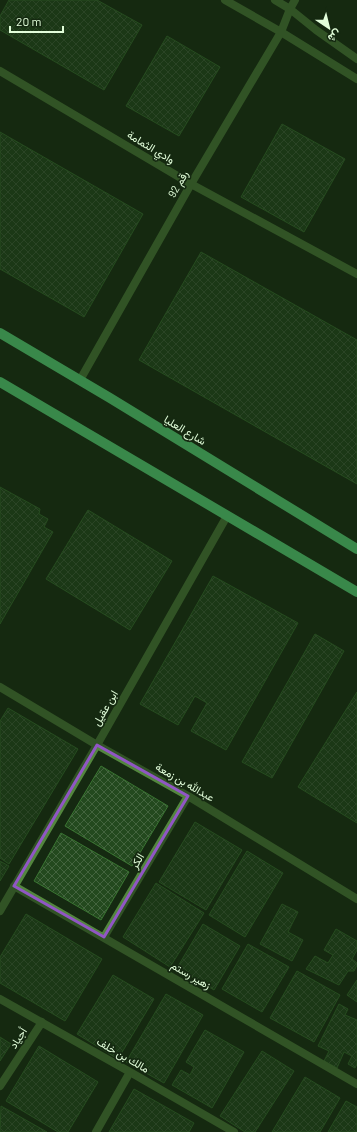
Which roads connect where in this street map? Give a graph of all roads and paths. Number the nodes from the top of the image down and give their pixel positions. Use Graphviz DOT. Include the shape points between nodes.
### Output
graph roads {
  1 [pos="225,0"];
  2 [pos="275,0"];
  3 [pos="295,0"];
  4 [pos="290,9"];
  5 [pos="281,32"];
  6 [pos="357,59"];
  7 [pos="0,71"];
  8 [pos="357,79"];
  9 [pos="191,184"];
  10 [pos="357,274"];
  11 [pos="0,333"];
  12 [pos="80,380"];
  13 [pos="0,382"];
  14 [pos="228,516"];
  15 [pos="357,549"];
  16 [pos="340,582"];
  17 [pos="357,584"];
  18 [pos="357,592"];
  19 [pos="0,687"];
  20 [pos="97,745"];
  21 [pos="188,796"];
  22 [pos="14,886"];
  23 [pos="357,899"];
  24 [pos="0,911"];
  25 [pos="104,937"];
  26 [pos="0,999"];
  27 [pos="42,1022"];
  28 [pos="130,1072"];
  29 [pos="357,1084"];
  30 [pos="0,1086"];
  31 [pos="96,1132"];
  32 [pos="234,1132"];
  1 -- 5 [label="street"];
  2 -- 4 [label="street"];
  3 -- 4 [label="street, رقم 92"];
  4 -- 5 [label="street, رقم 92"];
  4 -- 6 [label="street"];
  5 -- 8 [label="street"];
  5 -- 9 [label="street, رقم 92"];
  7 -- 9 [label="street, وادي الثمامة"];
  9 -- 10 [label="street, وادي الثمامة"];
  9 -- 12 [label="street, رقم 92"];
  11 -- 12 [label="main road, شارع العليا"];
  12 -- 15 [label="main road, شارع العليا"];
  13 -- 14 [label="main road"];
  14 -- 16 [label="main road"];
  14 -- 20 [label="street, ابن عقيل"];
  16 -- 17 [label="main road"];
  16 -- 18 [label="main road"];
  19 -- 20 [label="street, عبدالله بن زمعة"];
  20 -- 21 [label="street, عبدالله بن زمعة"];
  20 -- 22 [label="street, ابن عقيل"];
  21 -- 23 [label="street, عبدالله بن زمعة"];
  21 -- 25 [label="street, الكر"];
  22 -- 24 [label="street, ابن عقيل"];
  22 -- 25 [label="street, زهير رستم"];
  25 -- 29 [label="street, زهير رستم"];
  26 -- 27 [label="street, مالك بن خلف"];
  27 -- 28 [label="street, مالك بن خلف"];
  27 -- 30 [label="street, أجياد"];
  28 -- 31 [label="street"];
  28 -- 32 [label="street, مالك بن خلف"];
}
